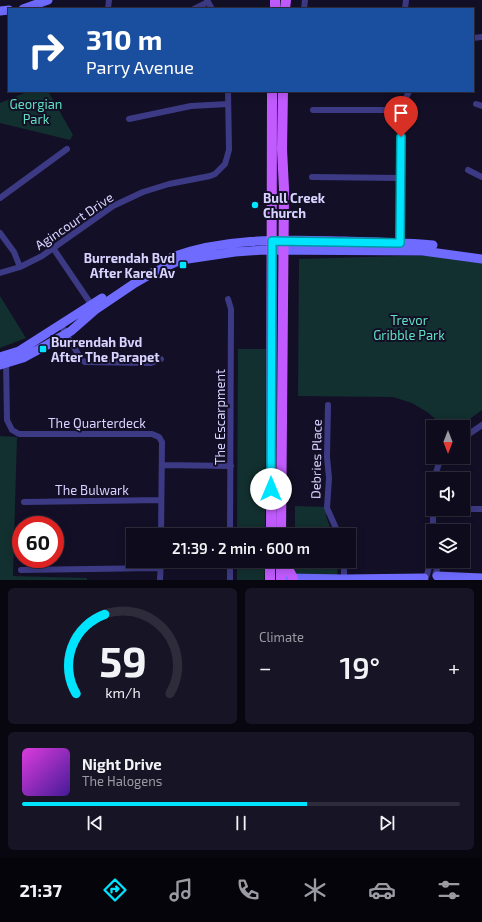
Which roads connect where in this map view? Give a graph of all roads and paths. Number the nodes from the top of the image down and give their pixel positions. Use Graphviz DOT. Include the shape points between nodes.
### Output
graph roads {
  1 [pos="48,0"];
  2 [pos="207,1"];
  3 [pos="26,8"];
  4 [pos="196,8"];
  5 [pos="228,92"];
  6 [pos="272,92"];
  7 [pos="283,92"];
  8 [pos="409,92"];
  9 [pos="228,104"];
  10 [pos="313,110"];
  11 [pos="401,110"];
  12 [pos="129,119"];
  13 [pos="67,149"];
  14 [pos="468,170"];
  15 [pos="312,177"];
  16 [pos="482,177"];
  17 [pos="402,178"];
  18 [pos="0,198"];
  19 [pos="0,233"];
  20 [pos="272,245"];
  21 [pos="284,245"];
  22 [pos="400,247"];
  23 [pos="53,248"];
  24 [pos="482,253"];
  25 [pos="482,258"];
  26 [pos="20,267"];
  27 [pos="0,273"];
  28 [pos="228,300"];
  29 [pos="93,307"];
  30 [pos="60,325"];
  31 [pos="66,334"];
  32 [pos="161,359"];
  33 [pos="3,360"];
  34 [pos="328,405"];
  35 [pos="482,425"];
  36 [pos="470,433"];
  37 [pos="162,465"];
  38 [pos="230,466"];
  39 [pos="161,500"];
  40 [pos="24,502"];
  41 [pos="470,509"];
  42 [pos="482,509"];
  43 [pos="161,528"];
  44 [pos="230,528"];
  45 [pos="270,528"];
  46 [pos="281,528"];
  47 [pos="336,528"];
  48 [pos="160,568"];
  49 [pos="230,568"];
  50 [pos="270,568"];
  51 [pos="272,568"];
  52 [pos="281,568"];
  53 [pos="288,568"];
  54 [pos="344,568"];
  55 [pos="437,568"];
  56 [pos="21,570"];
  57 [pos="431,577"];
  58 [pos="293,578"];
  59 [pos="482,578"];
  60 [pos="160,580"];
  61 [pos="230,580"];
  62 [pos="270,580"];
  63 [pos="281,580"];
  64 [pos="344,580"];
  1 -- 3 [label="main road"];
  2 -- 4 [label="street"];
  5 -- 9 [label="street, Agincourt Drive"];
  6 -- 20 [label="main road"];
  7 -- 21 [label="main road"];
  8 -- 11 [label="street"];
  9 -- 12 [label="street" via="191,106"];
  9 -- 23 [label="street, Agincourt Drive" via="229,150 228,159 221,169 210,176 143,192 113,206"];
  10 -- 11 [label="street"];
  11 -- 17 [label="street"];
  13 -- 18 [label="street"];
  14 -- 16 [label="street"];
  15 -- 17 [label="street"];
  17 -- 22 [label="street"];
  19 -- 26 [label="street" via="14,252"];
  20 -- 21 [label="main road"];
  20 -- 29 [label="main road" via="243,241 198,249 174,257 158,263"];
  20 -- 45 [label="main road"];
  21 -- 22 [label="main road"];
  21 -- 46 [label="main road"];
  22 -- 24 [label="main road" via="442,246"];
  22 -- 25 [label="main road"];
  23 -- 26 [label="street, Agincourt Drive"];
  23 -- 29 [label="street"];
  26 -- 27 [label="street, Agincourt Drive"];
  28 -- 38 [label="street, The Escarpment" via="231,310"];
  29 -- 30 [label="main road"];
  29 -- 31 [label="main road"];
  30 -- 31 [label="street"];
  30 -- 33 [label="main road"];
  31 -- 32 [label="street" via="85,362 151,363"];
  31 -- 33 [label="main road" via="23,358"];
  33 -- 37 [label="street, The Quarterdeck" via="7,420 12,430 19,434 152,434 159,437 162,442"];
  34 -- 47 [label="street, Debries Place" via="327,508"];
  35 -- 36 [label="street"];
  37 -- 38 [label="street"];
  37 -- 39 [label="street, The Quarterdeck"];
  38 -- 44 [label="street, The Escarpment"];
  39 -- 40 [label="street, The Bulwark"];
  39 -- 43 [label="street, The Quarterdeck"];
  41 -- 42 [label="street"];
  48 -- 56 [label="street"];
  48 -- 60 [label="street"];
  49 -- 61 [label="street"];
  50 -- 62 [label="main road"];
  51 -- 63 [label="main road"];
  52 -- 63 [label="main road"];
  53 -- 58 [label="main road"];
  54 -- 64 [label="street"];
  55 -- 57 [label="street"];
  57 -- 59 [label="main road"];
  57 -- 64 [label="main road"];
  58 -- 63 [label="main road"];
  58 -- 64 [label="main road"];
}
